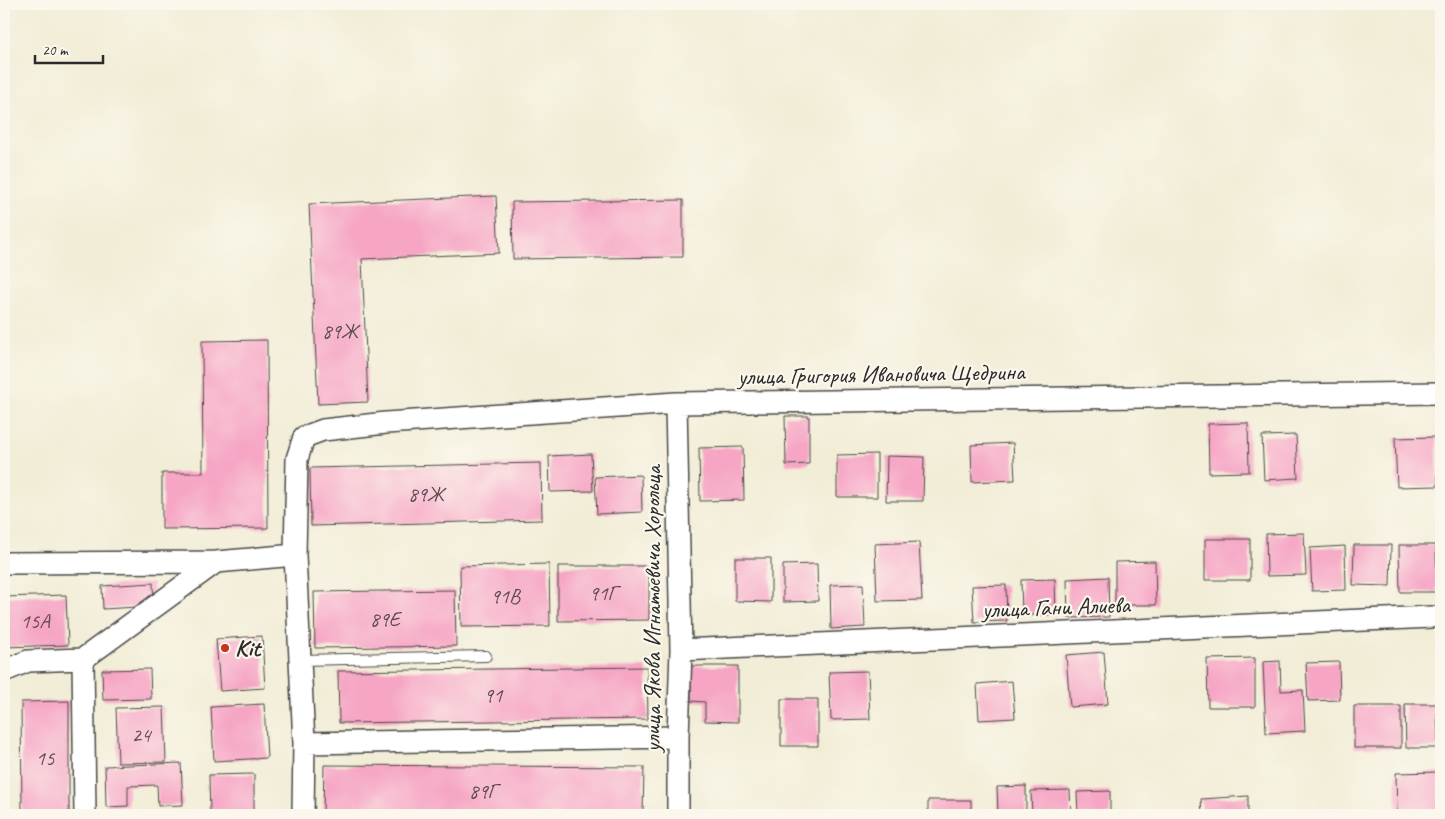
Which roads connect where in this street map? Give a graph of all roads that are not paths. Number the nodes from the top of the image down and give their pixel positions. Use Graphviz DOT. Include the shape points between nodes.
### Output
graph roads {
  1 [pos="1441,393"];
  2 [pos="676,402"];
  3 [pos="295,555"];
  4 [pos="216,562"];
  5 [pos="4,563"];
  6 [pos="1432,618"];
  7 [pos="681,650"];
  8 [pos="486,656"];
  9 [pos="83,659"];
  10 [pos="300,660"];
  11 [pos="4,671"];
  12 [pos="678,737"];
  13 [pos="304,743"];
  14 [pos="85,815"];
  15 [pos="303,815"];
  16 [pos="678,815"];
  1 -- 2 [label="street, улица Григория Ивановича Щедрина"];
  2 -- 3 [label="street, улица Григория Ивановича Щедрина" via="396,423 323,430 304,437 297,459"];
  2 -- 7 [label="street, улица Якова Игнатьевича Хорольца"];
  3 -- 4 [label="street"];
  3 -- 10 [label="street"];
  4 -- 5 [label="street"];
  4 -- 9 [label="street"];
  6 -- 7 [label="street, улица Гани Алиева"];
  7 -- 12 [label="street, улица Якова Игнатьевича Хорольца"];
  8 -- 10 [label="lane"];
  9 -- 11 [label="street" via="28,661"];
  9 -- 14 [label="street"];
  10 -- 13 [label="street"];
  12 -- 13 [label="street"];
  12 -- 16 [label="street, улица Якова Игнатьевича Хорольца"];
  13 -- 15 [label="street"];
}
